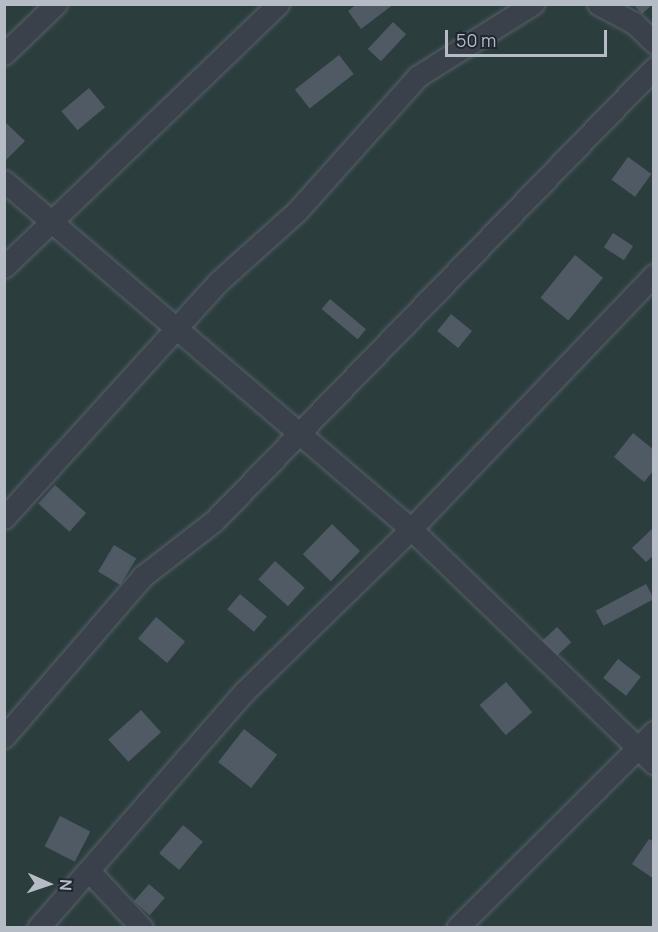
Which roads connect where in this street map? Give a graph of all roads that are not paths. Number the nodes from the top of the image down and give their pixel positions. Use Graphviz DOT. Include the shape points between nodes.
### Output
graph roads {
  1 [pos="56,4"];
  2 [pos="278,4"];
  3 [pos="533,4"];
  4 [pos="598,4"];
  5 [pos="654,42"];
  6 [pos="4,54"];
  7 [pos="654,68"];
  8 [pos="4,181"];
  9 [pos="52,219"];
  10 [pos="4,267"];
  11 [pos="654,275"];
  12 [pos="180,329"];
  13 [pos="298,435"];
  14 [pos="4,518"];
  15 [pos="411,530"];
  16 [pos="654,732"];
  17 [pos="4,737"];
  18 [pos="638,749"];
  19 [pos="654,764"];
  20 [pos="89,871"];
  21 [pos="38,927"];
  22 [pos="142,927"];
  23 [pos="457,927"];
  1 -- 6 [label="street"];
  2 -- 9 [label="street"];
  3 -- 12 [label="street" via="418,76 322,185 218,282"];
  4 -- 5 [label="street" via="634,23"];
  7 -- 13 [label="street"];
  8 -- 9 [label="street"];
  9 -- 10 [label="street"];
  9 -- 12 [label="street"];
  11 -- 15 [label="street"];
  12 -- 13 [label="street"];
  12 -- 14 [label="street"];
  13 -- 15 [label="street"];
  13 -- 17 [label="street" via="214,521 143,576"];
  15 -- 18 [label="street"];
  15 -- 20 [label="street" via="245,691"];
  16 -- 18 [label="street"];
  18 -- 19 [label="street"];
  18 -- 23 [label="street"];
  20 -- 21 [label="street"];
  20 -- 22 [label="street"];
}
